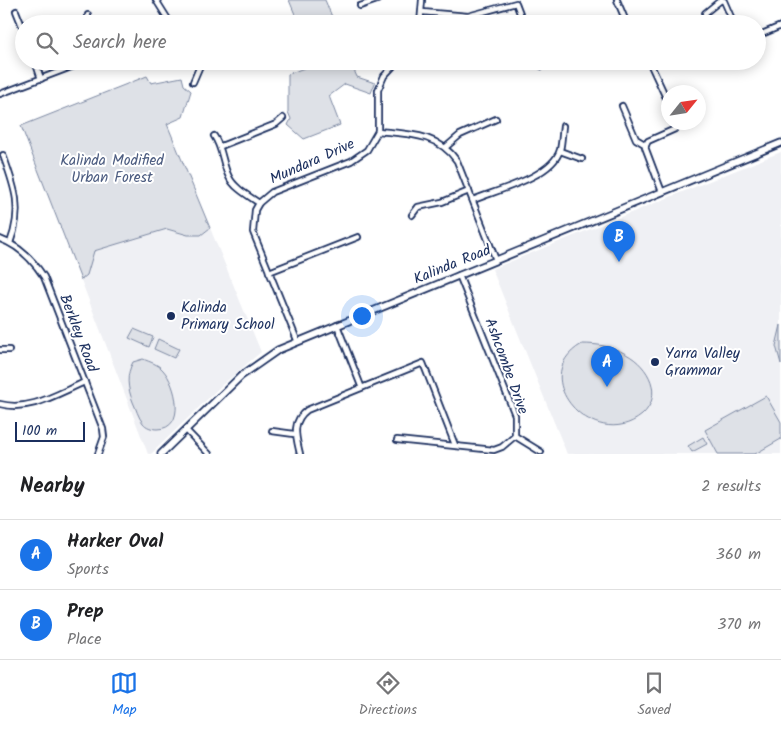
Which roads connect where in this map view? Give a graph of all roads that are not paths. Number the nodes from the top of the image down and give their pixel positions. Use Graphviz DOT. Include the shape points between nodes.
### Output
graph roads {
  1 [pos="156,0"];
  2 [pos="377,0"];
  3 [pos="422,0"];
  4 [pos="618,0"];
  5 [pos="360,6"];
  6 [pos="16,11"];
  7 [pos="422,12"];
  8 [pos="18,15"];
  9 [pos="163,15"];
  10 [pos="422,15"];
  11 [pos="456,15"];
  12 [pos="472,15"];
  13 [pos="521,15"];
  14 [pos="624,15"];
  15 [pos="706,15"];
  16 [pos="730,15"];
  17 [pos="781,26"];
  18 [pos="766,33"];
  19 [pos="38,70"];
  20 [pos="63,70"];
  21 [pos="198,70"];
  22 [pos="390,70"];
  23 [pos="653,70"];
  24 [pos="41,78"];
  25 [pos="192,82"];
  26 [pos="661,87"];
  27 [pos="0,94"];
  28 [pos="622,106"];
  29 [pos="283,118"];
  30 [pos="496,119"];
  31 [pos="563,126"];
  32 [pos="675,130"];
  33 [pos="378,131"];
  34 [pos="214,136"];
  35 [pos="781,143"];
  36 [pos="646,145"];
  37 [pos="221,146"];
  38 [pos="446,147"];
  39 [pos="560,151"];
  40 [pos="3,155"];
  41 [pos="582,159"];
  42 [pos="469,191"];
  43 [pos="662,192"];
  44 [pos="473,200"];
  45 [pos="258,203"];
  46 [pos="412,215"];
  47 [pos="358,238"];
  48 [pos="0,239"];
  49 [pos="10,243"];
  50 [pos="496,260"];
  51 [pos="269,272"];
  52 [pos="459,275"];
  53 [pos="336,324"];
  54 [pos="297,340"];
  55 [pos="0,350"];
  56 [pos="9,350"];
  57 [pos="85,382"];
  58 [pos="361,386"];
  59 [pos="0,404"];
  60 [pos="186,430"];
  61 [pos="272,431"];
  62 [pos="294,434"];
  63 [pos="514,436"];
  64 [pos="397,440"];
  65 [pos="455,445"];
  66 [pos="541,452"];
  67 [pos="98,454"];
  68 [pos="161,454"];
  69 [pos="209,454"];
  70 [pos="300,454"];
  1 -- 9 [label="street"];
  2 -- 5 [label="street"];
  3 -- 7 [label="street"];
  4 -- 14 [label="street"];
  6 -- 8 [label="street"];
  7 -- 10 [label="street"];
  7 -- 11 [label="street"];
  12 -- 13 [label="street" via="516,3"];
  15 -- 16 [label="street" via="705,12 721,0"];
  17 -- 18 [label="street"];
  19 -- 24 [label="street"];
  20 -- 24 [label="street"];
  21 -- 25 [label="street"];
  22 -- 33 [label="street" via="378,90"];
  23 -- 26 [label="street"];
  24 -- 27 [label="street"];
  28 -- 36 [label="street" via="636,139"];
  29 -- 37 [label="street" via="276,124"];
  30 -- 38 [label="street" via="460,135"];
  31 -- 39 [label="street"];
  32 -- 36 [label="street" via="648,141"];
  33 -- 38 [label="street" via="424,136"];
  33 -- 45 [label="street, Mundara Drive" via="372,145 360,156 272,192"];
  34 -- 37 [label="street"];
  35 -- 43 [label="street, Kalinda Road"];
  36 -- 43 [label="street" via="645,150"];
  37 -- 45 [label="street" via="229,177"];
  38 -- 42 [label="street"];
  39 -- 41 [label="street"];
  39 -- 44 [label="street" via="539,173"];
  40 -- 49 [label="street" via="18,204 16,227"];
  42 -- 44 [label="street"];
  42 -- 46 [label="street" via="418,207"];
  43 -- 50 [label="street, Kalinda Road"];
  44 -- 50 [label="street"];
  45 -- 51 [label="street, Mundara Drive" via="252,226"];
  47 -- 51 [label="street"];
  48 -- 49 [label="street, Berkley Road"];
  49 -- 57 [label="street, Berkley Road" via="28,256 44,277"];
  50 -- 52 [label="street, Kalinda Road"];
  51 -- 54 [label="street, Mundara Drive"];
  52 -- 53 [label="street, Kalinda Road"];
  52 -- 63 [label="street, Ashcombe Drive" via="515,415"];
  53 -- 54 [label="street, Kalinda Road"];
  53 -- 58 [label="street"];
  54 -- 60 [label="street, Kalinda Road" via="241,376"];
  55 -- 56 [label="street"];
  57 -- 59 [label="street" via="29,405"];
  57 -- 67 [label="street, Berkley Road" via="104,433"];
  58 -- 62 [label="street" via="307,410 299,418"];
  58 -- 65 [label="street" via="423,363"];
  60 -- 68 [label="street, Kalinda Road"];
  60 -- 69 [label="street"];
  61 -- 62 [label="street"];
  62 -- 70 [label="street"];
  63 -- 65 [label="street, Ashcombe Drive" via="494,450"];
  63 -- 66 [label="street"];
  64 -- 65 [label="street, Ashcombe Drive"];
}
